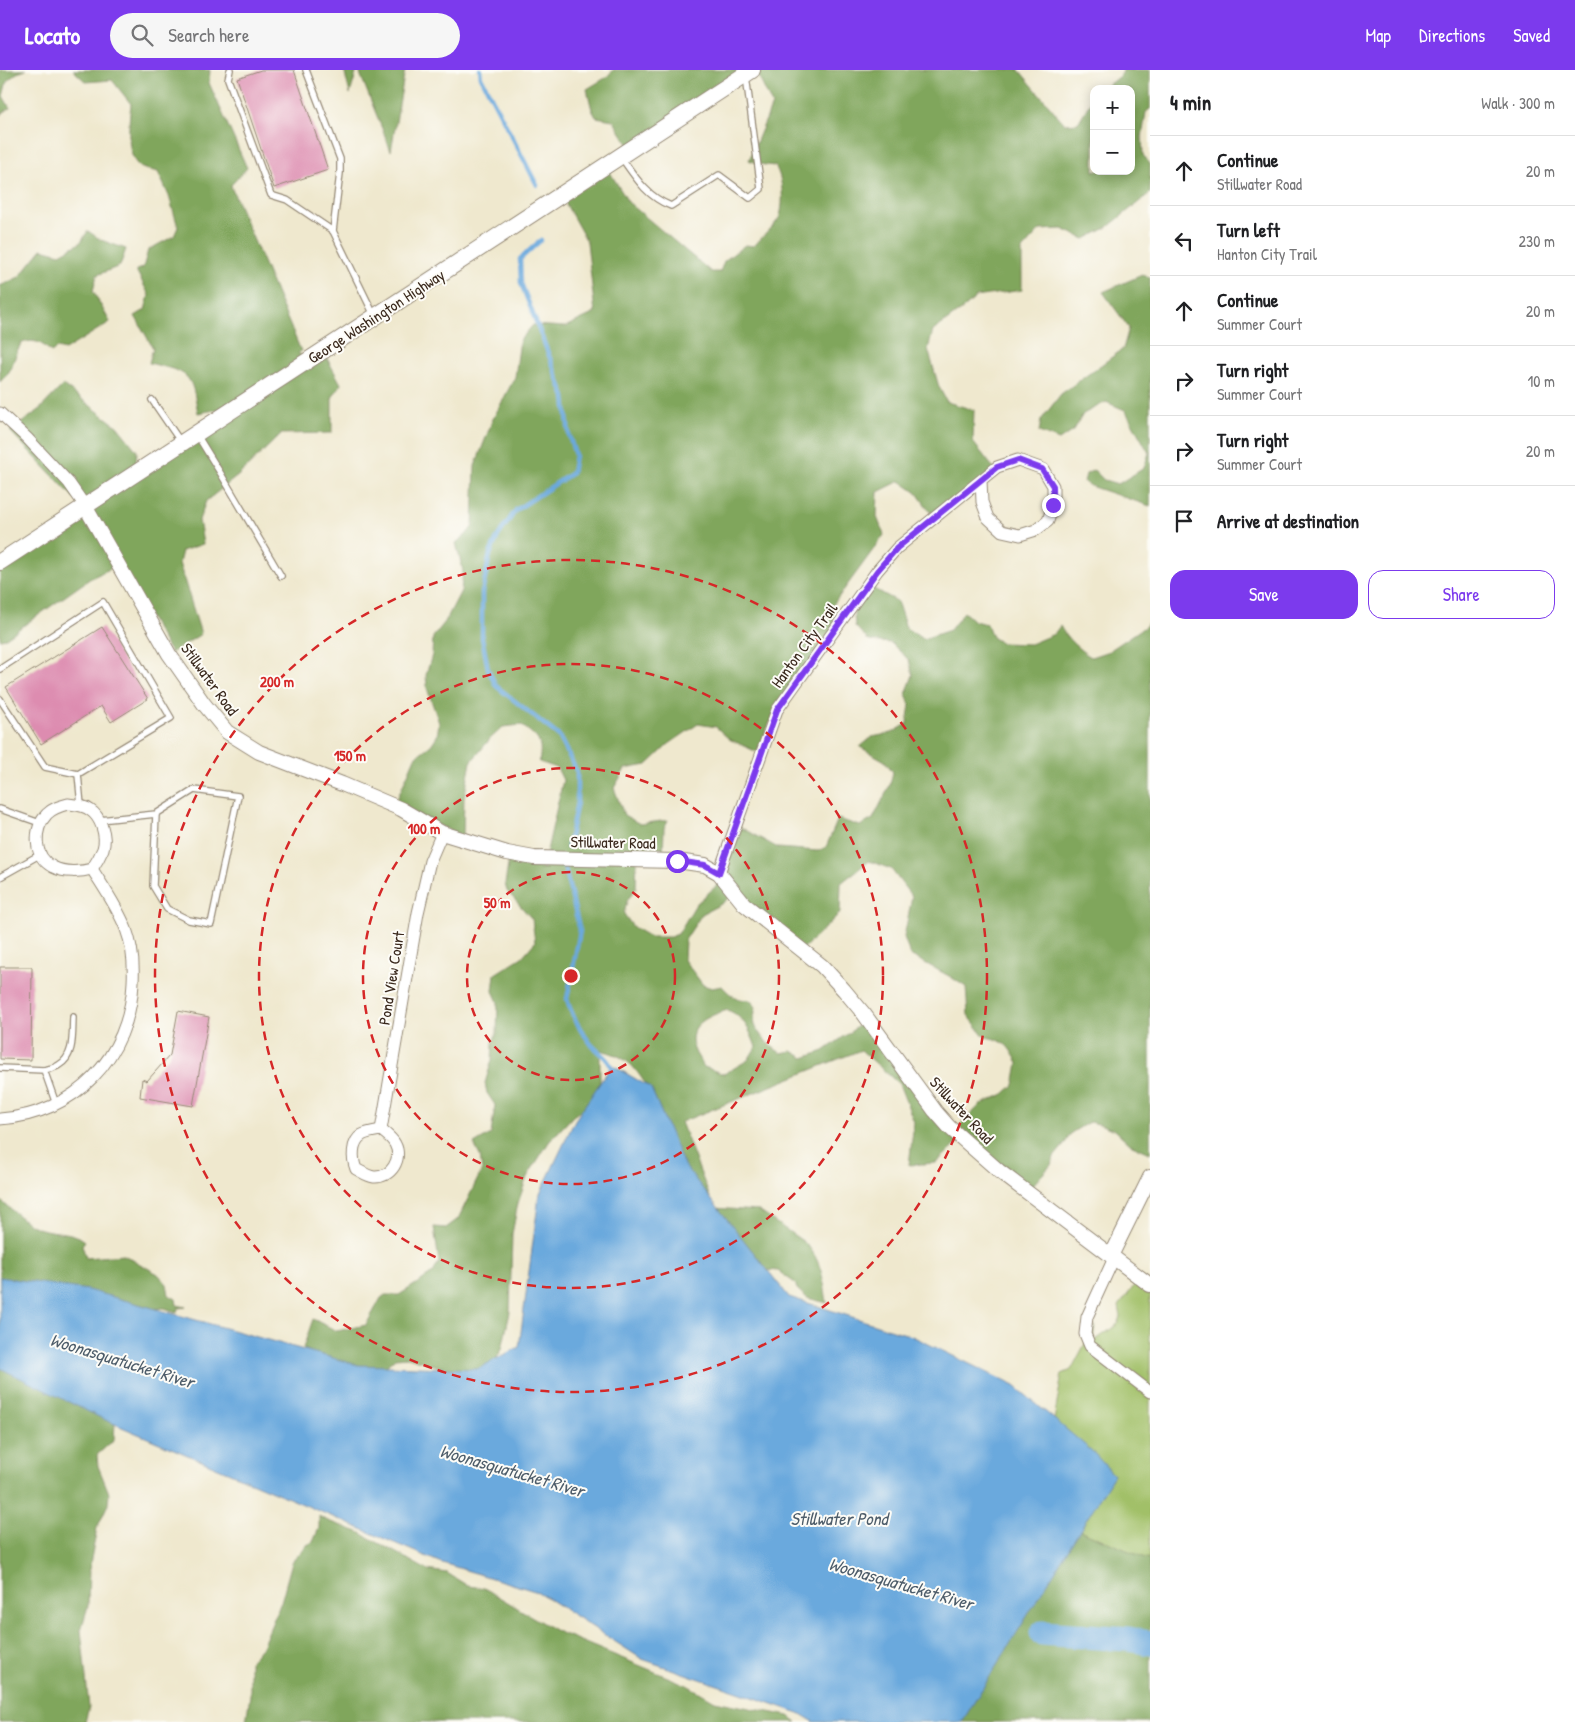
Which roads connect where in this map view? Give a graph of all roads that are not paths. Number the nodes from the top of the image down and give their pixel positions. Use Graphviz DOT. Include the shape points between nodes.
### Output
graph roads {
  1 [pos="230,70"];
  2 [pos="306,70"];
  3 [pos="749,72"];
  4 [pos="620,156"];
  5 [pos="333,231"];
  6 [pos="375,317"];
  7 [pos="152,400"];
  8 [pos="0,413"];
  9 [pos="196,434"];
  10 [pos="182,443"];
  11 [pos="981,480"];
  12 [pos="85,506"];
  13 [pos="0,562"];
  14 [pos="281,576"];
  15 [pos="0,669"];
  16 [pos="0,699"];
  17 [pos="78,774"];
  18 [pos="81,805"];
  19 [pos="0,809"];
  20 [pos="156,814"];
  21 [pos="100,820"];
  22 [pos="40,824"];
  23 [pos="442,833"];
  24 [pos="41,854"];
  25 [pos="92,869"];
  26 [pos="719,873"];
  27 [pos="0,878"];
  28 [pos="73,1017"];
  29 [pos="0,1068"];
  30 [pos="44,1070"];
  31 [pos="56,1104"];
  32 [pos="0,1119"];
  33 [pos="381,1130"];
  34 [pos="1150,1177"];
  35 [pos="1113,1257"];
  36 [pos="1150,1285"];
  37 [pos="1150,1392"];
  1 -- 5 [label="lane" via="228,80 272,195 287,200"];
  2 -- 5 [label="lane" via="340,159"];
  3 -- 4 [label="main road, George Washington Highway"];
  3 -- 4 [label="lane" via="761,189 750,198 720,175 671,206 640,185"];
  4 -- 6 [label="main road, George Washington Highway"];
  5 -- 6 [label="lane"];
  6 -- 9 [label="main road, George Washington Highway"];
  7 -- 10 [label="lane"];
  8 -- 12 [label="street" via="63,476"];
  9 -- 10 [label="main road, George Washington Highway"];
  9 -- 14 [label="lane"];
  10 -- 12 [label="main road, George Washington Highway"];
  11 -- 11 [label="street" via="997,467 1018,460 1042,469 1053,486 1053,505 1048,521 1036,530 1020,535 1002,531 988,518 982,502"];
  11 -- 26 [label="street, Hanton City Trail" via="897,548 777,710"];
  12 -- 13 [label="main road, George Washington Highway"];
  12 -- 23 [label="street, Stillwater Road" via="169,654 227,732 259,752 401,809"];
  15 -- 17 [label="lane" via="103,602 171,718"];
  16 -- 17 [label="lane" via="45,767"];
  17 -- 18 [label="lane"];
  18 -- 21 [label="street" via="92,810"];
  18 -- 22 [label="street" via="55,808"];
  19 -- 22 [label="lane"];
  20 -- 20 [label="lane" via="153,886 167,909 189,920 211,924 238,796 194,790"];
  20 -- 21 [label="lane"];
  21 -- 25 [label="street" via="104,846"];
  22 -- 24 [label="street" via="36,835"];
  23 -- 26 [label="street, Stillwater Road" via="507,854 534,858 677,861 705,865"];
  23 -- 33 [label="street, Pond View Court" via="430,861 418,912"];
  24 -- 25 [label="street" via="54,868 69,871"];
  24 -- 27 [label="lane"];
  25 -- 31 [label="street" via="126,929 134,970 132,996 127,1020 110,1057 81,1089"];
  26 -- 35 [label="street, Stillwater Road" via="744,904 816,961 844,990 935,1111 950,1126 990,1164"];
  28 -- 30 [label="lane" via="72,1046 66,1059 58,1066"];
  29 -- 30 [label="lane"];
  30 -- 31 [label="lane"];
  31 -- 32 [label="street" via="21,1118"];
  33 -- 33 [label="street" via="363,1134 355,1144 356,1169 372,1177 380,1177 394,1169 397,1160 394,1141"];
  34 -- 35 [label="street"];
  35 -- 36 [label="street, Stillwater Road"];
  35 -- 37 [label="street" via="1087,1317 1085,1334 1090,1346"];
}
